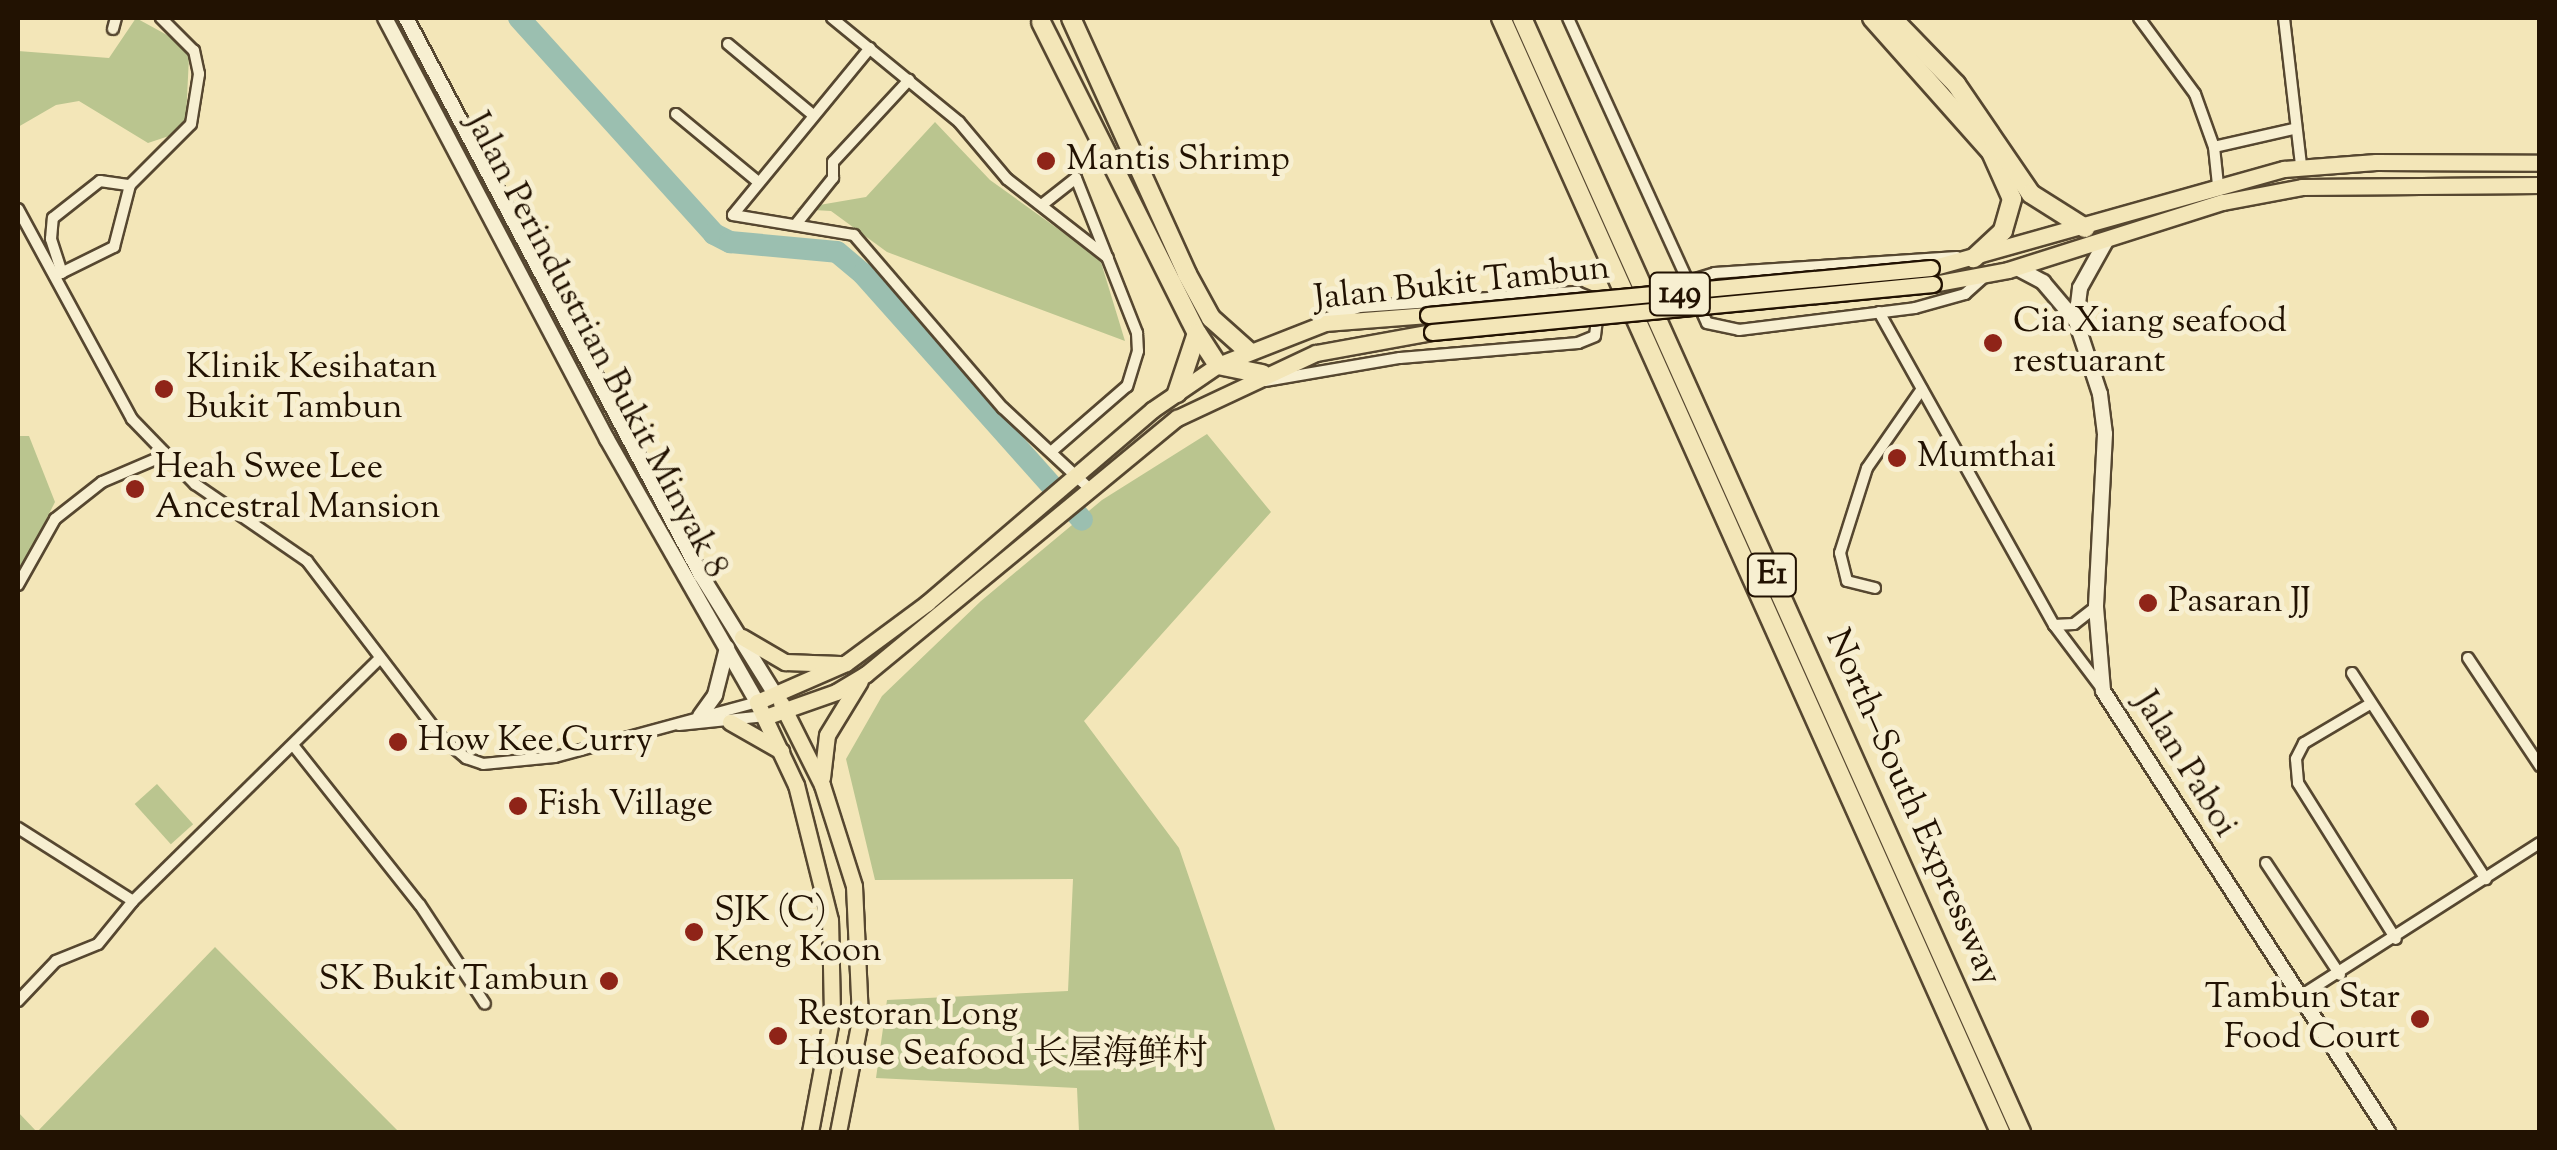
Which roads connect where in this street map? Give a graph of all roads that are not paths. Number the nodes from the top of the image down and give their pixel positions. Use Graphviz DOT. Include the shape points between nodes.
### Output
graph roads {
  1 [pos="160,18"];
  2 [pos="384,18"];
  3 [pos="406,18"];
  4 [pos="832,18"];
  5 [pos="1071,18"];
  6 [pos="1501,18"];
  7 [pos="1522,18"];
  8 [pos="1568,18"];
  9 [pos="1872,18"];
  10 [pos="1892,18"];
  11 [pos="2139,18"];
  12 [pos="2284,18"];
  13 [pos="1042,22"];
  14 [pos="728,44"];
  15 [pos="870,48"];
  16 [pos="909,80"];
  17 [pos="676,114"];
  18 [pos="813,116"];
  19 [pos="2294,129"];
  20 [pos="2214,146"];
  21 [pos="2540,162"];
  22 [pos="2301,166"];
  23 [pos="757,180"];
  24 [pos="2218,184"];
  25 [pos="130,185"];
  26 [pos="2540,185"];
  27 [pos="1043,204"];
  28 [pos="18,210"];
  29 [pos="797,222"];
  30 [pos="2085,228"];
  31 [pos="2106,240"];
  32 [pos="1108,258"];
  33 [pos="1974,258"];
  34 [pos="2017,268"];
  35 [pos="59,274"];
  36 [pos="1932,276"];
  37 [pos="1986,276"];
  38 [pos="1688,281"];
  39 [pos="1879,312"];
  40 [pos="2076,322"];
  41 [pos="1198,333"];
  42 [pos="1290,335"];
  43 [pos="1248,351"];
  44 [pos="1218,365"];
  45 [pos="1262,374"];
  46 [pos="1241,385"];
  47 [pos="1922,389"];
  48 [pos="1177,393"];
  49 [pos="1053,450"];
  50 [pos="163,456"];
  51 [pos="1072,478"];
  52 [pos="1086,493"];
  53 [pos="18,585"];
  54 [pos="1876,588"];
  55 [pos="2096,607"];
  56 [pos="2054,625"];
  57 [pos="734,641"];
  58 [pos="2468,658"];
  59 [pos="379,659"];
  60 [pos="846,663"];
  61 [pos="2352,673"];
  62 [pos="866,674"];
  63 [pos="2104,691"];
  64 [pos="776,696"];
  65 [pos="757,702"];
  66 [pos="2370,704"];
  67 [pos="786,711"];
  68 [pos="700,716"];
  69 [pos="768,716"];
  70 [pos="730,722"];
  71 [pos="678,725"];
  72 [pos="294,745"];
  73 [pos="784,753"];
  74 [pos="2540,766"];
  75 [pos="822,785"];
  76 [pos="18,828"];
  77 [pos="2540,843"];
  78 [pos="2266,863"];
  79 [pos="2486,880"];
  80 [pos="132,901"];
  81 [pos="2396,939"];
  82 [pos="2340,976"];
  83 [pos="2299,998"];
  84 [pos="18,1001"];
  85 [pos="485,1004"];
  86 [pos="810,1132"];
  87 [pos="838,1132"];
  88 [pos="2000,1132"];
  89 [pos="2021,1132"];
  90 [pos="2388,1132"];
  1 -- 25 [label="street" via="194,51 195,104 184,136"];
  2 -- 57 [label="street, Jalan Perindustrian Bukit Minyak 8" via="607,439"];
  3 -- 57 [label="street, Jalan Perindustrian Bukit Minyak 8"];
  4 -- 15 [label="street"];
  5 -- 43 [label="highway" via="1187,274 1211,318"];
  6 -- 88 [label="highway, North–South Expressway / E1"];
  7 -- 89 [label="highway, North–South Expressway / E1"];
  8 -- 38 [label="street"];
  9 -- 33 [label="highway" via="1991,152 2012,199 2002,231"];
  10 -- 30 [label="highway" via="1965,96 2031,194"];
  11 -- 20 [label="street" via="2195,94"];
  12 -- 19 [label="street"];
  13 -- 41 [label="highway"];
  14 -- 18 [label="street"];
  15 -- 16 [label="street"];
  15 -- 18 [label="street"];
  16 -- 27 [label="street" via="959,122 1007,179"];
  16 -- 29 [label="street" via="833,162 833,178"];
  17 -- 23 [label="street"];
  18 -- 23 [label="street"];
  19 -- 20 [label="street"];
  19 -- 22 [label="street"];
  20 -- 24 [label="street"];
  21 -- 22 [label="main road, Jalan Bukit Tambun / 149"];
  22 -- 24 [label="main road, Jalan Bukit Tambun / 149"];
  23 -- 29 [label="street" via="733,215"];
  24 -- 30 [label="main road, Jalan Bukit Tambun / 149"];
  25 -- 35 [label="street" via="114,247"];
  25 -- 35 [label="street" via="100,180 53,218"];
  26 -- 31 [label="main road, Jalan Bukit Tambun / 149" via="2338,182 2223,202"];
  27 -- 32 [label="street"];
  27 -- 32 [label="street" via="1076,178"];
  28 -- 35 [label="street, Jalan Bukit Tambun"];
  29 -- 49 [label="street" via="854,236 1015,420"];
  30 -- 33 [label="main road, Jalan Bukit Tambun / 149"];
  31 -- 34 [label="main road, Jalan Bukit Tambun / 149"];
  31 -- 40 [label="street" via="2080,288"];
  32 -- 49 [label="street" via="1137,332 1135,373"];
  33 -- 36 [label="main road, Jalan Bukit Tambun / 149"];
  33 -- 38 [label="street" via="1715,272"];
  34 -- 37 [label="main road, Jalan Bukit Tambun / 149"];
  34 -- 40 [label="street, Jalan Paboi" via="2042,282"];
  35 -- 50 [label="street, Jalan Bukit Tambun" via="109,385"];
  36 -- 37 [label="main road, Jalan Bukit Tambun / 149"];
  36 -- 42 [label="main road, Jalan Bukit Tambun / 149, bridge" via="1338,321"];
  36 -- 45 [label="main road, Jalan Bukit Tambun / 149, bridge" via="1343,345"];
  37 -- 39 [label="street" via="1965,294"];
  38 -- 39 [label="street" via="1706,323 1716,330"];
  39 -- 47 [label="street"];
  40 -- 55 [label="street, Jalan Paboi" via="2100,394 2105,434"];
  41 -- 44 [label="highway"];
  41 -- 48 [label="highway"];
  42 -- 43 [label="main road, Jalan Bukit Tambun / 149"];
  42 -- 46 [label="street" via="1347,308 1577,292 1597,302 1599,319 1595,336 1578,344 1400,358"];
  43 -- 44 [label="main road, Jalan Bukit Tambun / 149"];
  44 -- 45 [label="highway"];
  44 -- 48 [label="main road, Jalan Bukit Tambun"];
  45 -- 46 [label="main road, Jalan Bukit Tambun"];
  46 -- 52 [label="main road, Jalan Bukit Tambun" via="1177,418"];
  47 -- 54 [label="street" via="1872,458 1840,553 1846,582"];
  47 -- 56 [label="street"];
  48 -- 51 [label="main road, Jalan Bukit Tambun"];
  49 -- 51 [label="street"];
  50 -- 53 [label="street" via="102,482 54,519"];
  50 -- 59 [label="street, Jalan Bukit Tambun" via="307,561"];
  51 -- 52 [label="street"];
  51 -- 60 [label="main road, Jalan Bukit Tambun"];
  52 -- 62 [label="main road, Jalan Bukit Tambun"];
  55 -- 56 [label="street" via="2074,624"];
  55 -- 63 [label="street, Jalan Paboi"];
  56 -- 63 [label="street"];
  57 -- 60 [label="main road" via="785,662"];
  57 -- 64 [label="street, Jalan Perindustrian Bukit Minyak 8"];
  57 -- 65 [label="street, Jalan Perindustrian Bukit Minyak 8"];
  57 -- 68 [label="street"];
  58 -- 74 [label="street"];
  59 -- 71 [label="street, Jalan Bukit Tambun" via="450,747 483,764 555,757"];
  59 -- 72 [label="street"];
  60 -- 64 [label="main road, Jalan Bukit Tambun"];
  61 -- 66 [label="street"];
  62 -- 67 [label="main road, Jalan Bukit Tambun"];
  62 -- 75 [label="main road" via="828,735"];
  63 -- 83 [label="street, Jalan Paboi"];
  64 -- 65 [label="main road, Jalan Bukit Tambun"];
  64 -- 67 [label="main road"];
  65 -- 68 [label="street, Jalan Bukit Tambun"];
  65 -- 69 [label="main road"];
  66 -- 79 [label="street"];
  66 -- 81 [label="street" via="2304,743 2296,759 2298,783"];
  67 -- 69 [label="main road, Jalan Bukit Tambun"];
  67 -- 75 [label="main road"];
  68 -- 71 [label="street, Jalan Bukit Tambun"];
  69 -- 70 [label="street, Jalan Bukit Tambun"];
  69 -- 73 [label="main road"];
  70 -- 71 [label="street, Jalan Bukit Tambun"];
  70 -- 73 [label="main road"];
  72 -- 80 [label="street"];
  72 -- 85 [label="street" via="420,905"];
  73 -- 86 [label="main road" via="830,920 832,1014"];
  75 -- 87 [label="main road" via="854,886 860,934 860,1020"];
  76 -- 80 [label="street"];
  77 -- 79 [label="street"];
  78 -- 82 [label="street"];
  79 -- 81 [label="street"];
  80 -- 84 [label="street" via="98,944 56,961"];
  81 -- 82 [label="street"];
  82 -- 83 [label="street"];
  83 -- 90 [label="street, Jalan Paboi"];
}
